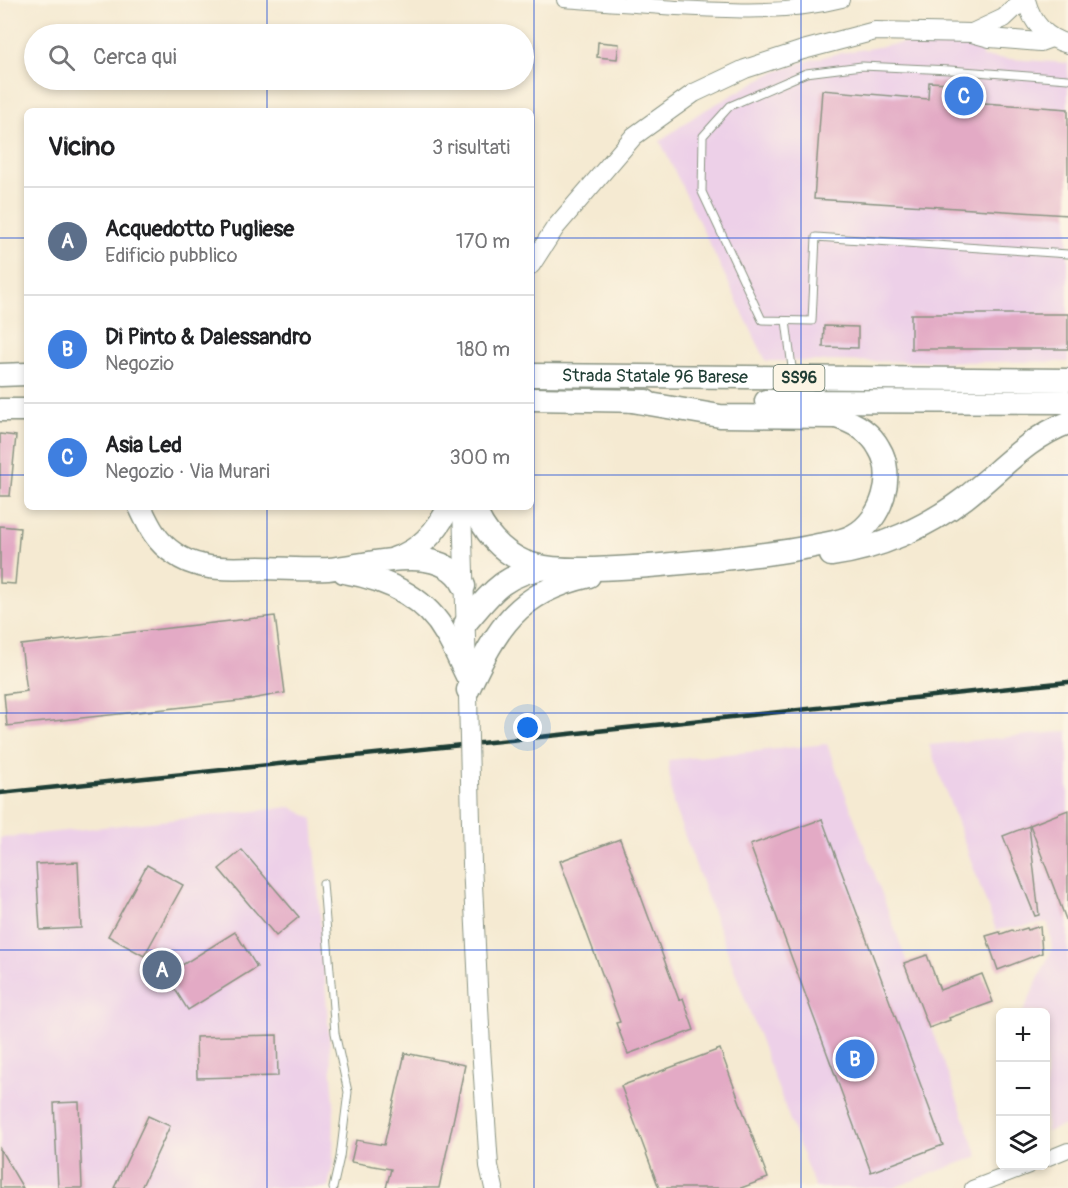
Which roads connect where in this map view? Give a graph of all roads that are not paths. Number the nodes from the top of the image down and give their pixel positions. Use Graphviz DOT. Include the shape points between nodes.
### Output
graph roads {
  1 [pos="564,0"];
  2 [pos="842,0"];
  3 [pos="1024,0"];
  4 [pos="972,33"];
  5 [pos="1059,41"];
  6 [pos="1068,79"];
  7 [pos="1068,254"];
  8 [pos="534,260"];
  9 [pos="786,321"];
  10 [pos="24,374"];
  11 [pos="0,375"];
  12 [pos="534,375"];
  13 [pos="793,378"];
  14 [pos="1068,380"];
  15 [pos="0,398"];
  16 [pos="24,398"];
  17 [pos="534,399"];
  18 [pos="632,400"];
  19 [pos="1068,402"];
  20 [pos="0,410"];
  21 [pos="24,411"];
  22 [pos="1068,423"];
  23 [pos="143,510"];
  24 [pos="447,510"];
  25 [pos="462,510"];
  26 [pos="475,510"];
  27 [pos="776,554"];
  28 [pos="392,560"];
  29 [pos="549,568"];
  30 [pos="328,569"];
  31 [pos="620,569"];
  32 [pos="464,586"];
  33 [pos="465,624"];
  34 [pos="468,687"];
  35 [pos="323,883"];
  36 [pos="1068,1150"];
  37 [pos="1050,1157"];
  38 [pos="489,1166"];
  39 [pos="1024,1170"];
  40 [pos="1007,1182"];
  41 [pos="333,1188"];
  42 [pos="486,1188"];
  43 [pos="494,1188"];
  44 [pos="972,1188"];
  1 -- 2 [label="street" via="777,11 813,8"];
  3 -- 4 [label="street" via="1004,18"];
  3 -- 5 [label="street" via="1038,27"];
  4 -- 5 [label="street" via="990,38"];
  4 -- 8 [label="street" via="875,31 754,66 694,93 634,136 555,228"];
  6 -- 9 [label="lane" via="862,66 806,73 730,106 703,136 702,192 762,321"];
  7 -- 9 [label="lane" via="816,237 812,321"];
  9 -- 13 [label="lane"];
  10 -- 11 [label="main road"];
  12 -- 13 [label="main road, Strada Statale 96 Barese / SS96"];
  13 -- 14 [label="main road, Strada Statale 96 Barese / SS96"];
  15 -- 16 [label="main road"];
  17 -- 18 [label="main road, Strada Statale 96 Barese / SS96"];
  18 -- 19 [label="main road, Strada Statale 96 Barese / SS96"];
  18 -- 27 [label="main road" via="720,416 836,417 856,425 873,439 884,458 886,480 881,503 870,521 843,540"];
  20 -- 21 [label="main road"];
  22 -- 27 [label="main road" via="1035,440 945,512 892,538 874,546 828,555"];
  23 -- 30 [label="main road" via="158,541 194,564 220,568"];
  24 -- 28 [label="main road" via="424,543"];
  25 -- 32 [label="street"];
  26 -- 29 [label="main road" via="482,525 501,547 525,562"];
  27 -- 31 [label="main road"];
  28 -- 30 [label="main road"];
  28 -- 32 [label="main road" via="439,564 457,574"];
  29 -- 31 [label="main road"];
  29 -- 33 [label="main road" via="509,578"];
  30 -- 34 [label="main road" via="384,581 412,597 446,632"];
  31 -- 34 [label="main road" via="557,585 525,603 494,638"];
  32 -- 33 [label="street"];
  33 -- 34 [label="street"];
  34 -- 38 [label="street, bridge" via="472,864"];
  35 -- 41 [label="lane" via="334,1033 348,1092"];
  36 -- 37 [label="street"];
  38 -- 42 [label="street"];
  38 -- 43 [label="street"];
  39 -- 40 [label="street"];
  40 -- 44 [label="street"];
}
